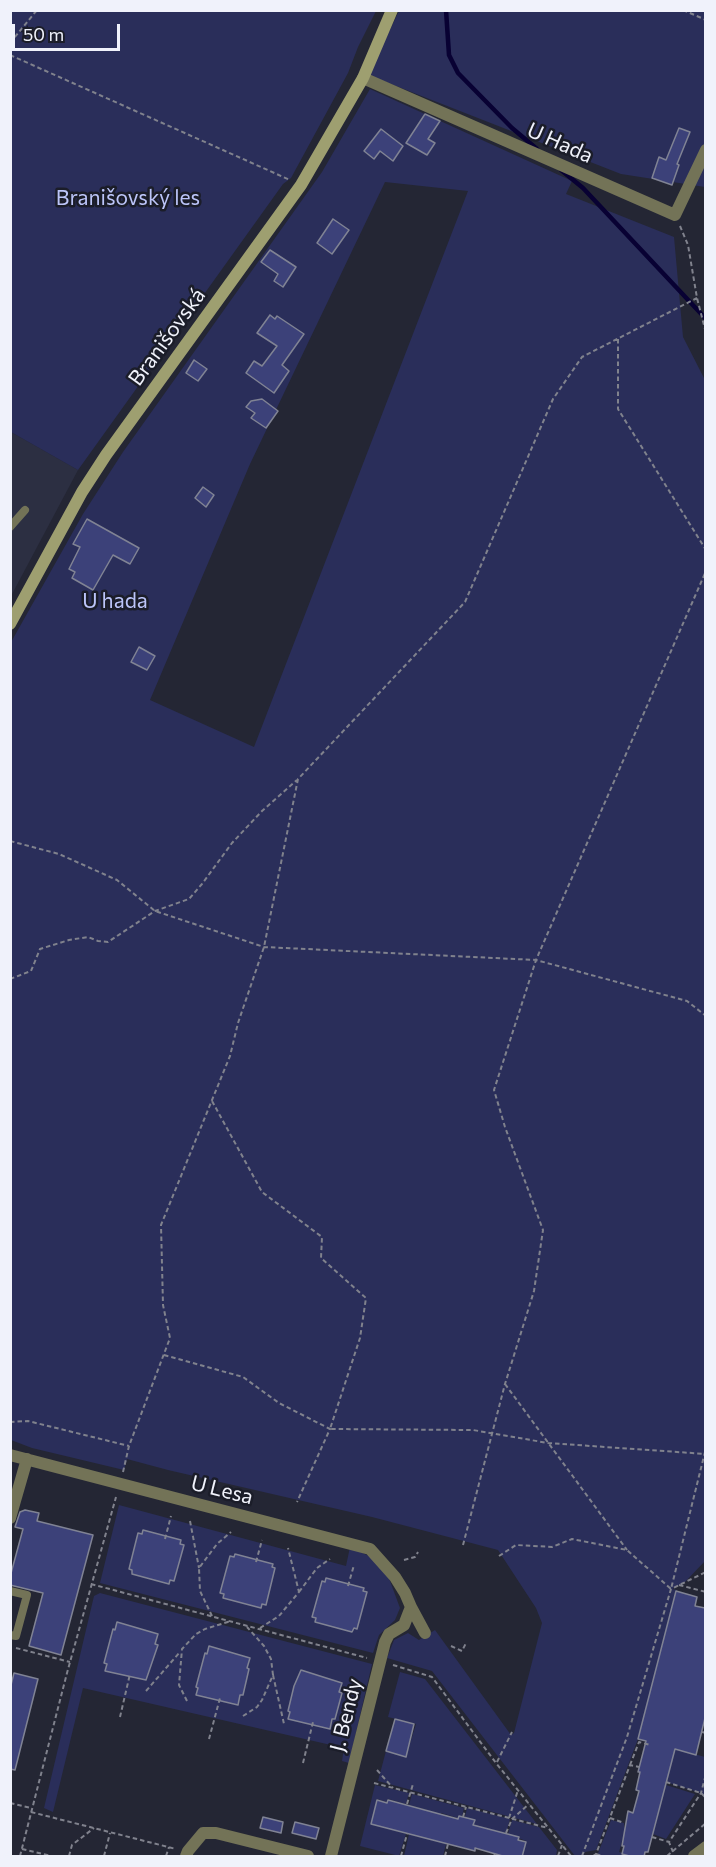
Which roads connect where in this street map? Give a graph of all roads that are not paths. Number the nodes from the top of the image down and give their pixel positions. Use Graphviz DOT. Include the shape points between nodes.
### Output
graph roads {
  1 [pos="392,10"];
  2 [pos="363,78"];
  3 [pos="705,150"];
  4 [pos="25,510"];
  5 [pos="10,527"];
  6 [pos="10,624"];
  7 [pos="10,1455"];
  8 [pos="27,1459"];
  9 [pos="10,1518"];
  10 [pos="10,1591"];
  11 [pos="411,1607"];
  12 [pos="424,1633"];
  13 [pos="10,1635"];
  14 [pos="705,1847"];
  15 [pos="187,1854"];
  16 [pos="308,1857"];
  17 [pos="331,1857"];
  18 [pos="694,1857"];
  1 -- 2 [label="street, Branišovská"];
  2 -- 3 [label="street, U Hada" via="675,215"];
  2 -- 6 [label="street, Branišovská" via="301,185 82,492"];
  4 -- 5 [label="lane"];
  7 -- 8 [label="street, U Lesa"];
  8 -- 9 [label="street"];
  8 -- 11 [label="street, U Lesa" via="370,1549 395,1577"];
  10 -- 13 [label="lane" via="27,1595 16,1636"];
  11 -- 12 [label="street"];
  11 -- 17 [label="street, J. Bendy" via="404,1625 389,1634 385,1642"];
  14 -- 18 [label="street"];
  15 -- 16 [label="street" via="203,1833 216,1833"];
}
